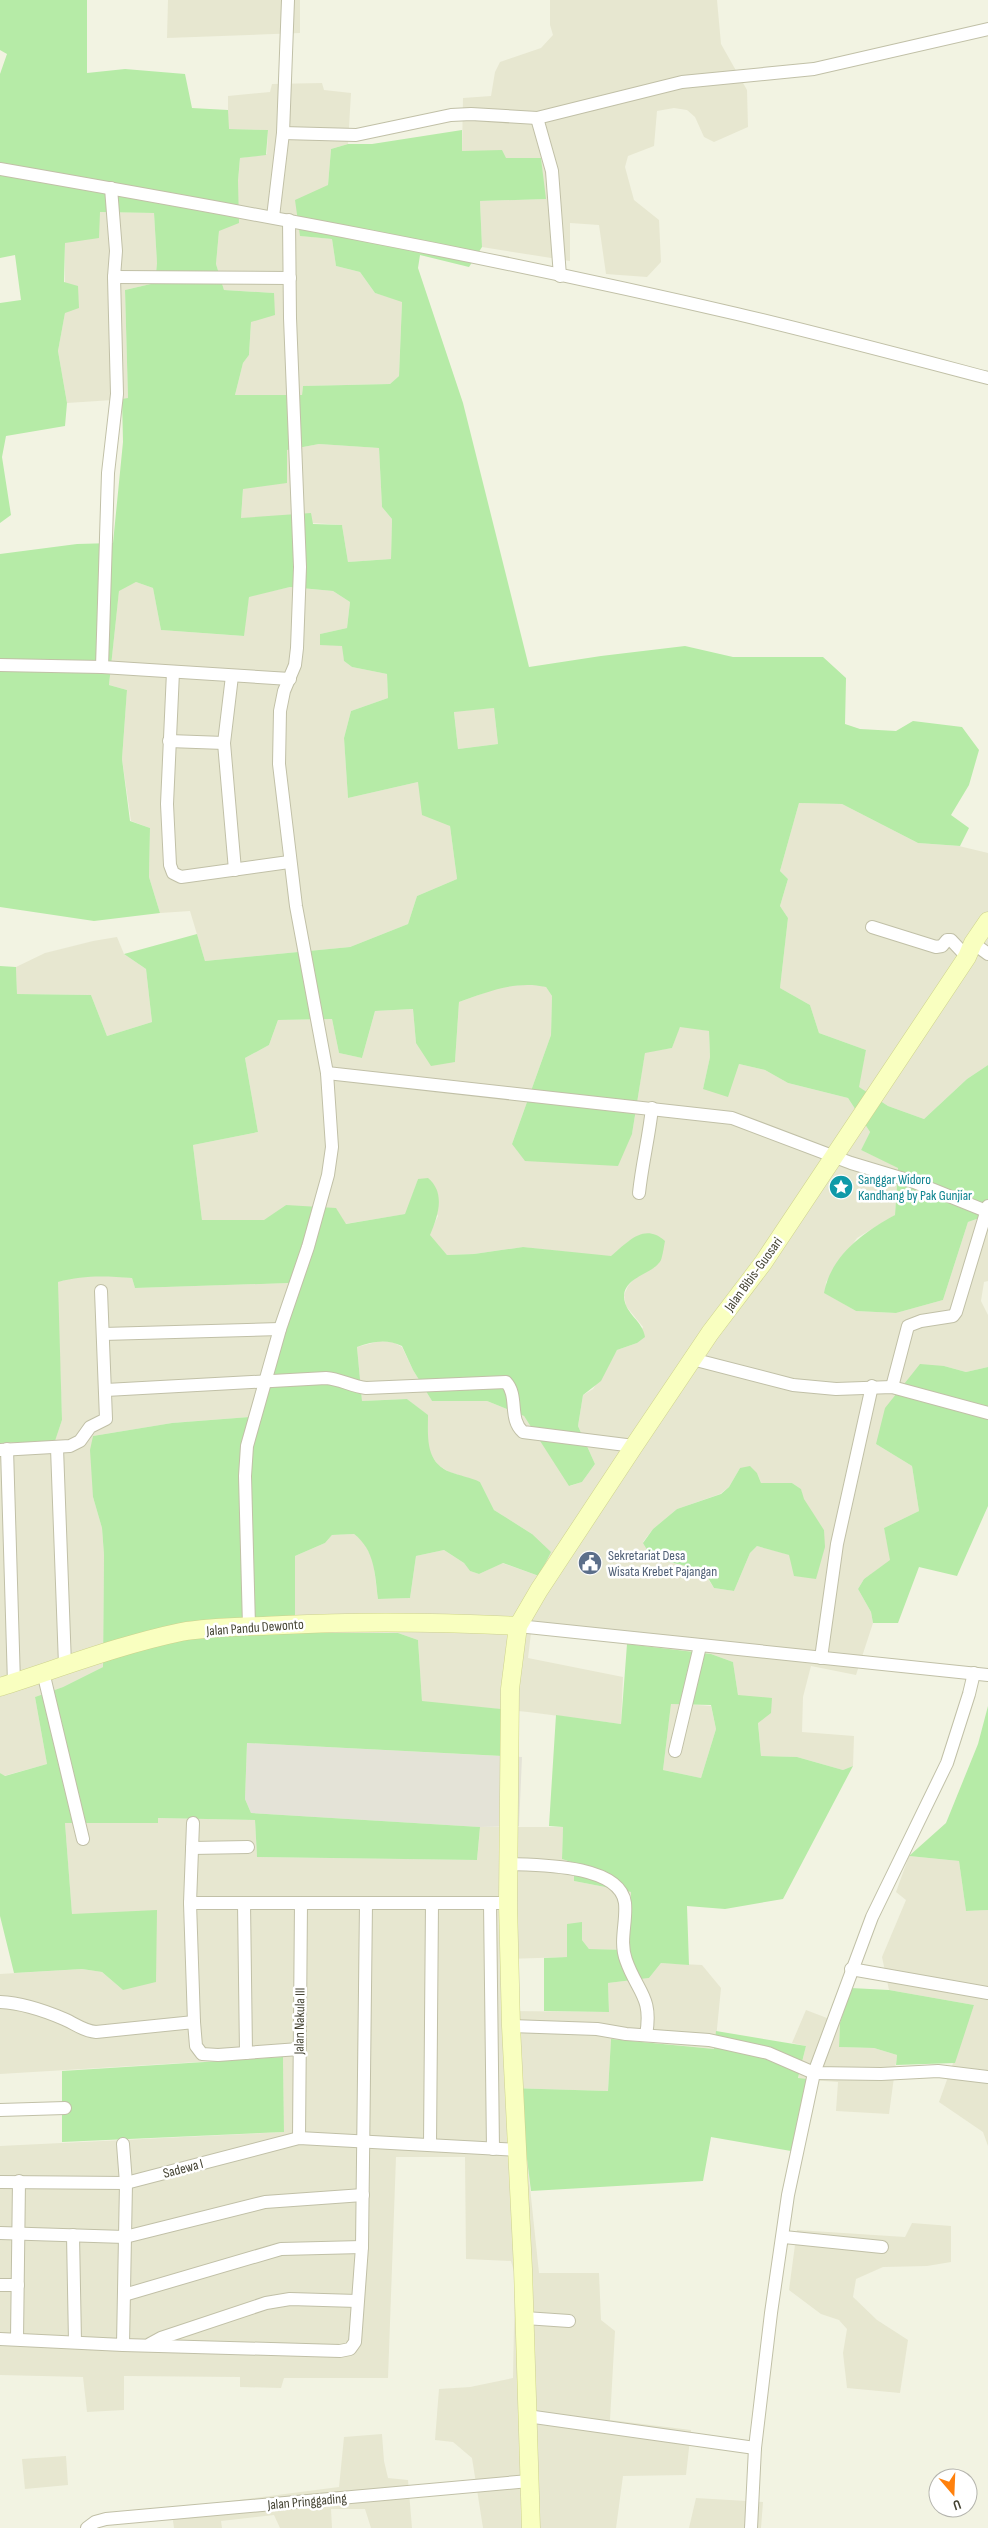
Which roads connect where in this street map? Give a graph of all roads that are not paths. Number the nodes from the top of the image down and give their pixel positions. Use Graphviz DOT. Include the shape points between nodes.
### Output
graph roads {
  1 [pos="288,0"];
  2 [pos="988,29"];
  3 [pos="537,118"];
  4 [pos="283,133"];
  5 [pos="0,169"];
  6 [pos="111,188"];
  7 [pos="273,217"];
  8 [pos="289,220"];
  9 [pos="560,276"];
  10 [pos="114,277"];
  11 [pos="290,278"];
  12 [pos="988,378"];
  13 [pos="0,665"];
  14 [pos="102,667"];
  15 [pos="173,672"];
  16 [pos="232,676"];
  17 [pos="290,679"];
  18 [pos="169,741"];
  19 [pos="224,743"];
  20 [pos="289,862"];
  21 [pos="235,870"];
  22 [pos="988,921"];
  23 [pos="872,927"];
  24 [pos="970,950"];
  25 [pos="988,954"];
  26 [pos="327,1073"];
  27 [pos="652,1108"];
  28 [pos="833,1156"];
  29 [pos="639,1193"];
  30 [pos="987,1208"];
  31 [pos="101,1290"];
  32 [pos="280,1329"];
  33 [pos="103,1334"];
  34 [pos="692,1359"];
  35 [pos="265,1383"];
  36 [pos="872,1386"];
  37 [pos="892,1387"];
  38 [pos="106,1390"];
  39 [pos="988,1413"];
  40 [pos="634,1446"];
  41 [pos="57,1448"];
  42 [pos="3,1450"];
  43 [pos="5,1567"];
  44 [pos="249,1626"];
  45 [pos="518,1626"];
  46 [pos="700,1646"];
  47 [pos="821,1658"];
  48 [pos="65,1665"];
  49 [pos="43,1672"];
  50 [pos="974,1674"];
  51 [pos="988,1674"];
  52 [pos="7,1685"];
  53 [pos="674,1751"];
  54 [pos="193,1823"];
  55 [pos="83,1839"];
  56 [pos="248,1847"];
  57 [pos="192,1848"];
  58 [pos="509,1864"];
  59 [pos="190,1903"];
  60 [pos="244,1903"];
  61 [pos="302,1903"];
  62 [pos="366,1903"];
  63 [pos="432,1903"];
  64 [pos="490,1903"];
  65 [pos="508,1903"];
  66 [pos="851,1969"];
  67 [pos="988,1993"];
  68 [pos="0,2002"];
  69 [pos="194,2022"];
  70 [pos="511,2026"];
  71 [pos="646,2035"];
  72 [pos="299,2049"];
  73 [pos="246,2053"];
  74 [pos="814,2073"];
  75 [pos="988,2077"];
  76 [pos="516,2107"];
  77 [pos="65,2108"];
  78 [pos="493,2108"];
  79 [pos="0,2110"];
  80 [pos="299,2138"];
  81 [pos="364,2141"];
  82 [pos="123,2144"];
  83 [pos="430,2145"];
  84 [pos="493,2149"];
  85 [pos="518,2150"];
  86 [pos="20,2181"];
  87 [pos="0,2182"];
  88 [pos="126,2184"];
  89 [pos="363,2195"];
  90 [pos="0,2233"];
  91 [pos="19,2234"];
  92 [pos="73,2236"];
  93 [pos="125,2237"];
  94 [pos="784,2237"];
  95 [pos="362,2247"];
  96 [pos="882,2247"];
  97 [pos="0,2285"];
  98 [pos="18,2286"];
  99 [pos="124,2295"];
  100 [pos="357,2301"];
  101 [pos="525,2318"];
  102 [pos="569,2321"];
  103 [pos="0,2339"];
  104 [pos="17,2339"];
  105 [pos="75,2342"];
  106 [pos="123,2345"];
  107 [pos="147,2345"];
  108 [pos="527,2416"];
  109 [pos="754,2448"];
  110 [pos="529,2481"];
  111 [pos="87,2528"];
  112 [pos="531,2528"];
  113 [pos="751,2528"];
  1 -- 4 [label="street"];
  2 -- 3 [label="street" via="814,69 682,82"];
  3 -- 4 [label="street" via="472,114 356,135"];
  3 -- 9 [label="street" via="552,171"];
  4 -- 7 [label="street"];
  5 -- 6 [label="street"];
  6 -- 7 [label="street"];
  6 -- 10 [label="street" via="116,252"];
  7 -- 8 [label="street"];
  8 -- 9 [label="street"];
  8 -- 11 [label="street"];
  9 -- 12 [label="street" via="737,314"];
  10 -- 11 [label="street"];
  10 -- 14 [label="street" via="117,394 108,473"];
  11 -- 17 [label="street" via="300,567 297,648"];
  13 -- 14 [label="street"];
  14 -- 15 [label="street"];
  15 -- 16 [label="street"];
  15 -- 18 [label="street"];
  16 -- 17 [label="street"];
  16 -- 19 [label="street"];
  17 -- 20 [label="street" via="280,711 279,736"];
  18 -- 19 [label="street"];
  18 -- 21 [label="street" via="167,804 171,870 181,877"];
  19 -- 21 [label="street"];
  20 -- 21 [label="street"];
  20 -- 26 [label="street"];
  22 -- 24 [label="street, Jalan Bibis-Guosari"];
  23 -- 24 [label="street" via="936,948 951,940"];
  24 -- 25 [label="street"];
  24 -- 28 [label="street, Jalan Bibis-Guosari"];
  26 -- 27 [label="street"];
  26 -- 32 [label="street" via="332,1140 328,1175 308,1248"];
  27 -- 28 [label="street" via="732,1118"];
  27 -- 29 [label="street"];
  28 -- 30 [label="street"];
  28 -- 34 [label="street, Jalan Bibis-Guosari" via="762,1263"];
  30 -- 37 [label="street" via="956,1312 953,1316 908,1326"];
  31 -- 33 [label="street"];
  32 -- 33 [label="street"];
  32 -- 35 [label="street"];
  33 -- 38 [label="street"];
  34 -- 36 [label="street" via="793,1384 836,1389"];
  34 -- 40 [label="street, Jalan Bibis-Guosari"];
  35 -- 38 [label="street"];
  35 -- 40 [label="street" via="336,1379 366,1388 506,1382 512,1391 516,1423 523,1432"];
  35 -- 44 [label="street" via="245,1459"];
  36 -- 37 [label="street"];
  36 -- 47 [label="street" via="837,1544"];
  37 -- 39 [label="street"];
  38 -- 41 [label="street" via="106,1419 90,1427 77,1443"];
  40 -- 45 [label="street, Jalan Bibis-Guosari" via="538,1590"];
  41 -- 42 [label="street"];
  41 -- 48 [label="street"];
  42 -- 43 [label="street"];
  43 -- 52 [label="street"];
  44 -- 45 [label="street, Jalan Pandu Dewonto" via="381,1621"];
  44 -- 48 [label="street, Jalan Pandu Dewonto" via="183,1632"];
  45 -- 46 [label="street"];
  45 -- 58 [label="street" via="510,1689"];
  46 -- 47 [label="street"];
  46 -- 53 [label="street"];
  47 -- 50 [label="street"];
  48 -- 49 [label="street, Jalan Pandu Dewonto"];
  49 -- 52 [label="street, Jalan Pandu Dewonto"];
  49 -- 55 [label="street"];
  50 -- 51 [label="street"];
  50 -- 66 [label="street" via="947,1763 872,1917"];
  54 -- 57 [label="street"];
  56 -- 57 [label="street"];
  57 -- 59 [label="street"];
  58 -- 65 [label="street"];
  58 -- 71 [label="street" via="561,1866 605,1878 618,1889 624,1902 622,1943 625,1959 648,2009"];
  59 -- 60 [label="street"];
  59 -- 69 [label="street"];
  60 -- 61 [label="street"];
  60 -- 73 [label="street"];
  61 -- 62 [label="street"];
  61 -- 72 [label="street, Jalan Nakula III"];
  62 -- 63 [label="street"];
  62 -- 81 [label="street"];
  63 -- 64 [label="street"];
  63 -- 83 [label="street"];
  64 -- 65 [label="street"];
  64 -- 78 [label="street"];
  65 -- 70 [label="street"];
  66 -- 67 [label="street"];
  66 -- 74 [label="street"];
  68 -- 69 [label="street" via="28,2006 86,2031"];
  69 -- 73 [label="street" via="199,2052 218,2055"];
  70 -- 71 [label="street" via="597,2029"];
  70 -- 76 [label="street"];
  71 -- 74 [label="street" via="742,2046 768,2053"];
  72 -- 73 [label="street"];
  72 -- 80 [label="street, Jalan Nakula III"];
  74 -- 75 [label="street" via="938,2071"];
  74 -- 94 [label="street" via="788,2195"];
  76 -- 78 [label="street"];
  76 -- 85 [label="street"];
  77 -- 79 [label="street"];
  78 -- 84 [label="street"];
  80 -- 81 [label="street, Sadewa I"];
  80 -- 88 [label="street, Sadewa I"];
  81 -- 83 [label="street, Sadewa I"];
  81 -- 89 [label="street"];
  82 -- 88 [label="street"];
  83 -- 84 [label="street, Sadewa I"];
  84 -- 85 [label="street, Sadewa I"];
  85 -- 101 [label="street"];
  86 -- 87 [label="street, Sadewa I"];
  86 -- 88 [label="street, Sadewa I"];
  86 -- 91 [label="street"];
  88 -- 93 [label="street"];
  89 -- 93 [label="street" via="265,2202"];
  89 -- 95 [label="street"];
  90 -- 91 [label="street"];
  91 -- 92 [label="street"];
  91 -- 98 [label="street"];
  92 -- 93 [label="street"];
  92 -- 105 [label="street"];
  93 -- 99 [label="street"];
  94 -- 96 [label="street"];
  94 -- 109 [label="street"];
  95 -- 99 [label="street" via="281,2249"];
  95 -- 100 [label="street"];
  97 -- 98 [label="street"];
  98 -- 104 [label="street"];
  99 -- 106 [label="street"];
  100 -- 107 [label="street" via="290,2299 266,2303"];
  100 -- 107 [label="street" via="355,2342 347,2351"];
  101 -- 102 [label="street"];
  101 -- 108 [label="street"];
  103 -- 104 [label="street"];
  104 -- 105 [label="street"];
  105 -- 106 [label="street"];
  106 -- 107 [label="street"];
  108 -- 109 [label="street"];
  108 -- 110 [label="street"];
  109 -- 113 [label="street"];
  110 -- 111 [label="street, Jalan Pringgading" via="106,2519"];
  110 -- 112 [label="street"];
}
